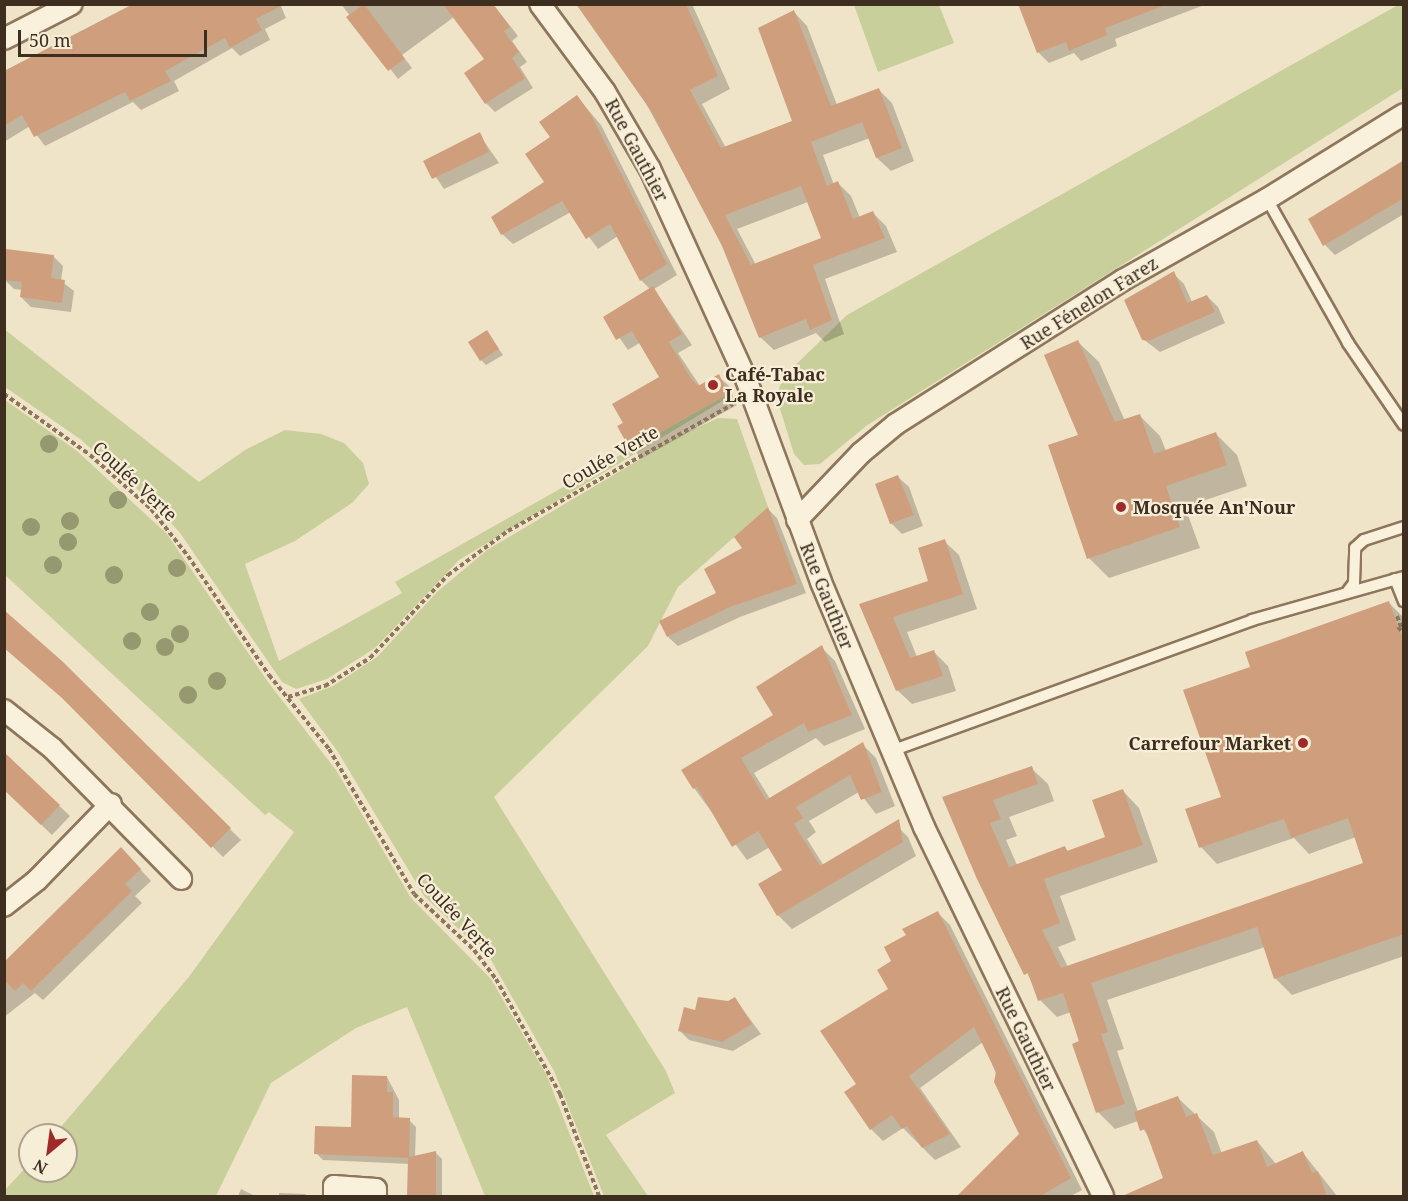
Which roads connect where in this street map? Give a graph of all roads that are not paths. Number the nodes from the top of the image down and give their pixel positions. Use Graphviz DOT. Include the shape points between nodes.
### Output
graph roads {
  1 [pos="72,4"];
  2 [pos="540,4"];
  3 [pos="4,39"];
  4 [pos="1404,114"];
  5 [pos="1267,198"];
  6 [pos="1404,425"];
  7 [pos="797,520"];
  8 [pos="1404,527"];
  9 [pos="1399,578"];
  10 [pos="1348,591"];
  11 [pos="1404,602"];
  12 [pos="4,710"];
  13 [pos="891,751"];
  14 [pos="111,804"];
  15 [pos="180,879"];
  16 [pos="4,906"];
  17 [pos="334,1197"];
  18 [pos="376,1197"];
  19 [pos="1103,1197"];
  1 -- 3 [label="street"];
  2 -- 7 [label="street, Rue Gauthier" via="589,68 637,144 752,394"];
  4 -- 5 [label="street, Rue Fénelon Farez"];
  5 -- 6 [label="lane" via="1344,336"];
  5 -- 7 [label="street, Rue Fénelon Farez" via="1123,280 896,424 861,453"];
  7 -- 13 [label="street, Rue Gauthier"];
  8 -- 10 [label="lane" via="1364,540 1355,548 1354,583"];
  9 -- 10 [label="lane"];
  9 -- 11 [label="lane"];
  10 -- 13 [label="lane" via="1252,620"];
  12 -- 14 [label="street" via="35,732"];
  13 -- 19 [label="street, Rue Gauthier" via="945,872"];
  14 -- 15 [label="street"];
  14 -- 16 [label="street" via="37,880"];
  17 -- 18 [label="street" via="334,1186 376,1189"];
}
